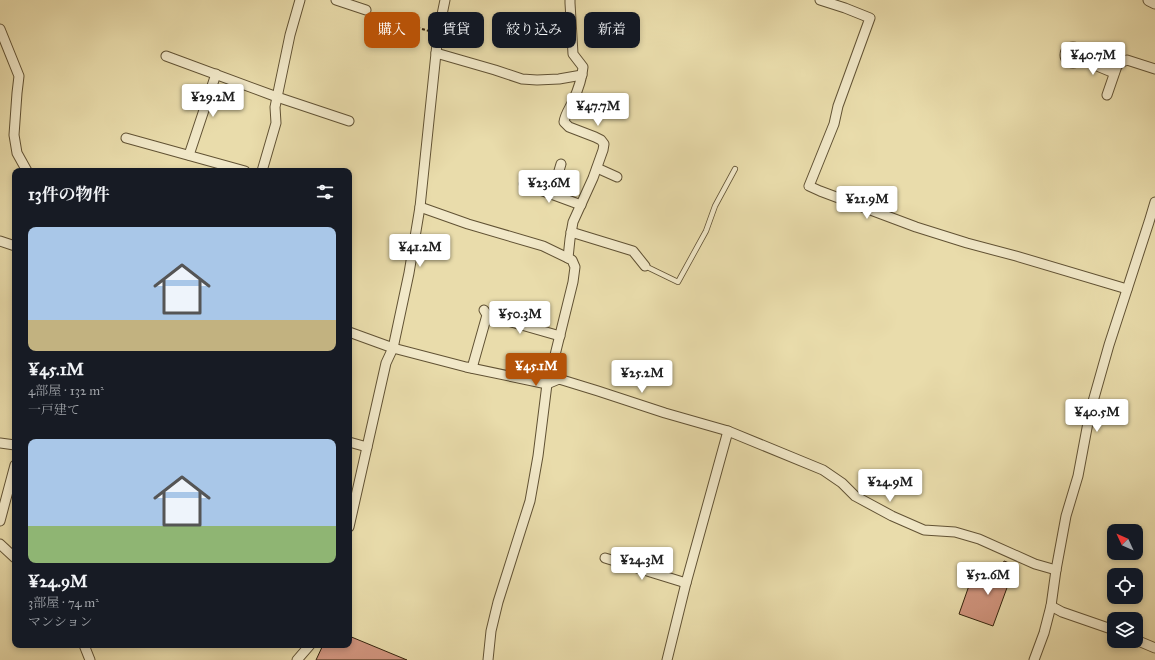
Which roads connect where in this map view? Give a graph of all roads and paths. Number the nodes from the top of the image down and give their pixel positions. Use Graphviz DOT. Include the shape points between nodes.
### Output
graph roads {
  1 [pos="300,0"];
  2 [pos="336,0"];
  3 [pos="445,0"];
  4 [pos="570,0"];
  5 [pos="820,0"];
  6 [pos="1149,0"];
  7 [pos="1155,3"];
  8 [pos="366,10"];
  9 [pos="443,12"];
  10 [pos="0,29"];
  11 [pos="428,31"];
  12 [pos="437,48"];
  13 [pos="436,53"];
  14 [pos="166,56"];
  15 [pos="1080,59"];
  16 [pos="1155,69"];
  17 [pos="1114,73"];
  18 [pos="216,74"];
  19 [pos="582,75"];
  20 [pos="1107,95"];
  21 [pos="277,97"];
  22 [pos="349,121"];
  23 [pos="126,138"];
  24 [pos="189,155"];
  25 [pos="562,164"];
  26 [pos="25,168"];
  27 [pos="234,168"];
  28 [pos="263,168"];
  29 [pos="597,168"];
  30 [pos="735,169"];
  31 [pos="617,177"];
  32 [pos="524,184"];
  33 [pos="552,194"];
  34 [pos="1155,202"];
  35 [pos="582,205"];
  36 [pos="420,207"];
  37 [pos="571,232"];
  38 [pos="0,241"];
  39 [pos="12,245"];
  40 [pos="568,258"];
  41 [pos="644,266"];
  42 [pos="1127,289"];
  43 [pos="352,333"];
  44 [pos="560,336"];
  45 [pos="393,348"];
  46 [pos="472,368"];
  47 [pos="547,384"];
  48 [pos="728,431"];
  49 [pos="0,443"];
  50 [pos="352,443"];
  51 [pos="12,444"];
  52 [pos="367,447"];
  53 [pos="12,476"];
  54 [pos="352,502"];
  55 [pos="0,521"];
  56 [pos="0,544"];
  57 [pos="12,555"];
  58 [pos="605,558"];
  59 [pos="1056,570"];
  60 [pos="686,583"];
  61 [pos="1051,606"];
  62 [pos="1107,628"];
  63 [pos="1143,643"];
  64 [pos="85,648"];
  65 [pos="307,648"];
  66 [pos="1155,648"];
  67 [pos="90,660"];
  68 [pos="297,660"];
  69 [pos="488,660"];
  70 [pos="667,660"];
  71 [pos="1034,660"];
  1 -- 21 [label="street"];
  2 -- 8 [label="street"];
  3 -- 9 [label="street"];
  4 -- 19 [label="street" via="573,54 584,67"];
  5 -- 42 [label="street" via="870,18 838,106 834,124 809,186 916,227"];
  6 -- 7 [label="street"];
  8 -- 11 [label="path" via="370,14"];
  10 -- 26 [label="street" via="19,76 14,135 17,153"];
  12 -- 13 [label="street"];
  13 -- 19 [label="street" via="522,79 559,79"];
  13 -- 36 [label="street"];
  14 -- 18 [label="street"];
  15 -- 17 [label="street"];
  16 -- 17 [label="street" via="1127,60 1117,66"];
  17 -- 20 [label="street"];
  18 -- 21 [label="street"];
  18 -- 24 [label="street"];
  19 -- 29 [label="street" via="564,122 604,144"];
  21 -- 22 [label="street"];
  21 -- 28 [label="street" via="276,123"];
  23 -- 24 [label="street"];
  24 -- 27 [label="street"];
  25 -- 33 [label="street"];
  29 -- 31 [label="street"];
  29 -- 35 [label="street"];
  30 -- 41 [label="lane" via="715,206 706,231 678,282"];
  32 -- 33 [label="street"];
  33 -- 35 [label="street"];
  34 -- 42 [label="street"];
  35 -- 37 [label="street"];
  36 -- 40 [label="street" via="543,246"];
  36 -- 45 [label="street"];
  37 -- 40 [label="street"];
  37 -- 41 [label="street" via="632,251"];
  38 -- 39 [label="street"];
  40 -- 44 [label="street" via="575,267"];
  42 -- 59 [label="street" via="1090,412"];
  43 -- 45 [label="street"];
  44 -- 46 [label="street" via="485,312"];
  44 -- 47 [label="street" via="553,370"];
  45 -- 46 [label="street"];
  45 -- 52 [label="street" via="386,363"];
  46 -- 47 [label="street"];
  47 -- 48 [label="street" via="559,380 598,390"];
  47 -- 69 [label="street" via="530,501 498,602"];
  48 -- 59 [label="street" via="823,470 855,496 924,530 955,532 979,539 1035,564"];
  48 -- 60 [label="street"];
  49 -- 51 [label="street"];
  50 -- 52 [label="street"];
  52 -- 54 [label="street"];
  53 -- 55 [label="street"];
  56 -- 57 [label="street"];
  58 -- 60 [label="street"];
  59 -- 61 [label="street"];
  60 -- 70 [label="street"];
  61 -- 62 [label="street"];
  61 -- 71 [label="street"];
  63 -- 66 [label="street"];
  64 -- 67 [label="street"];
  65 -- 68 [label="street"];
}
